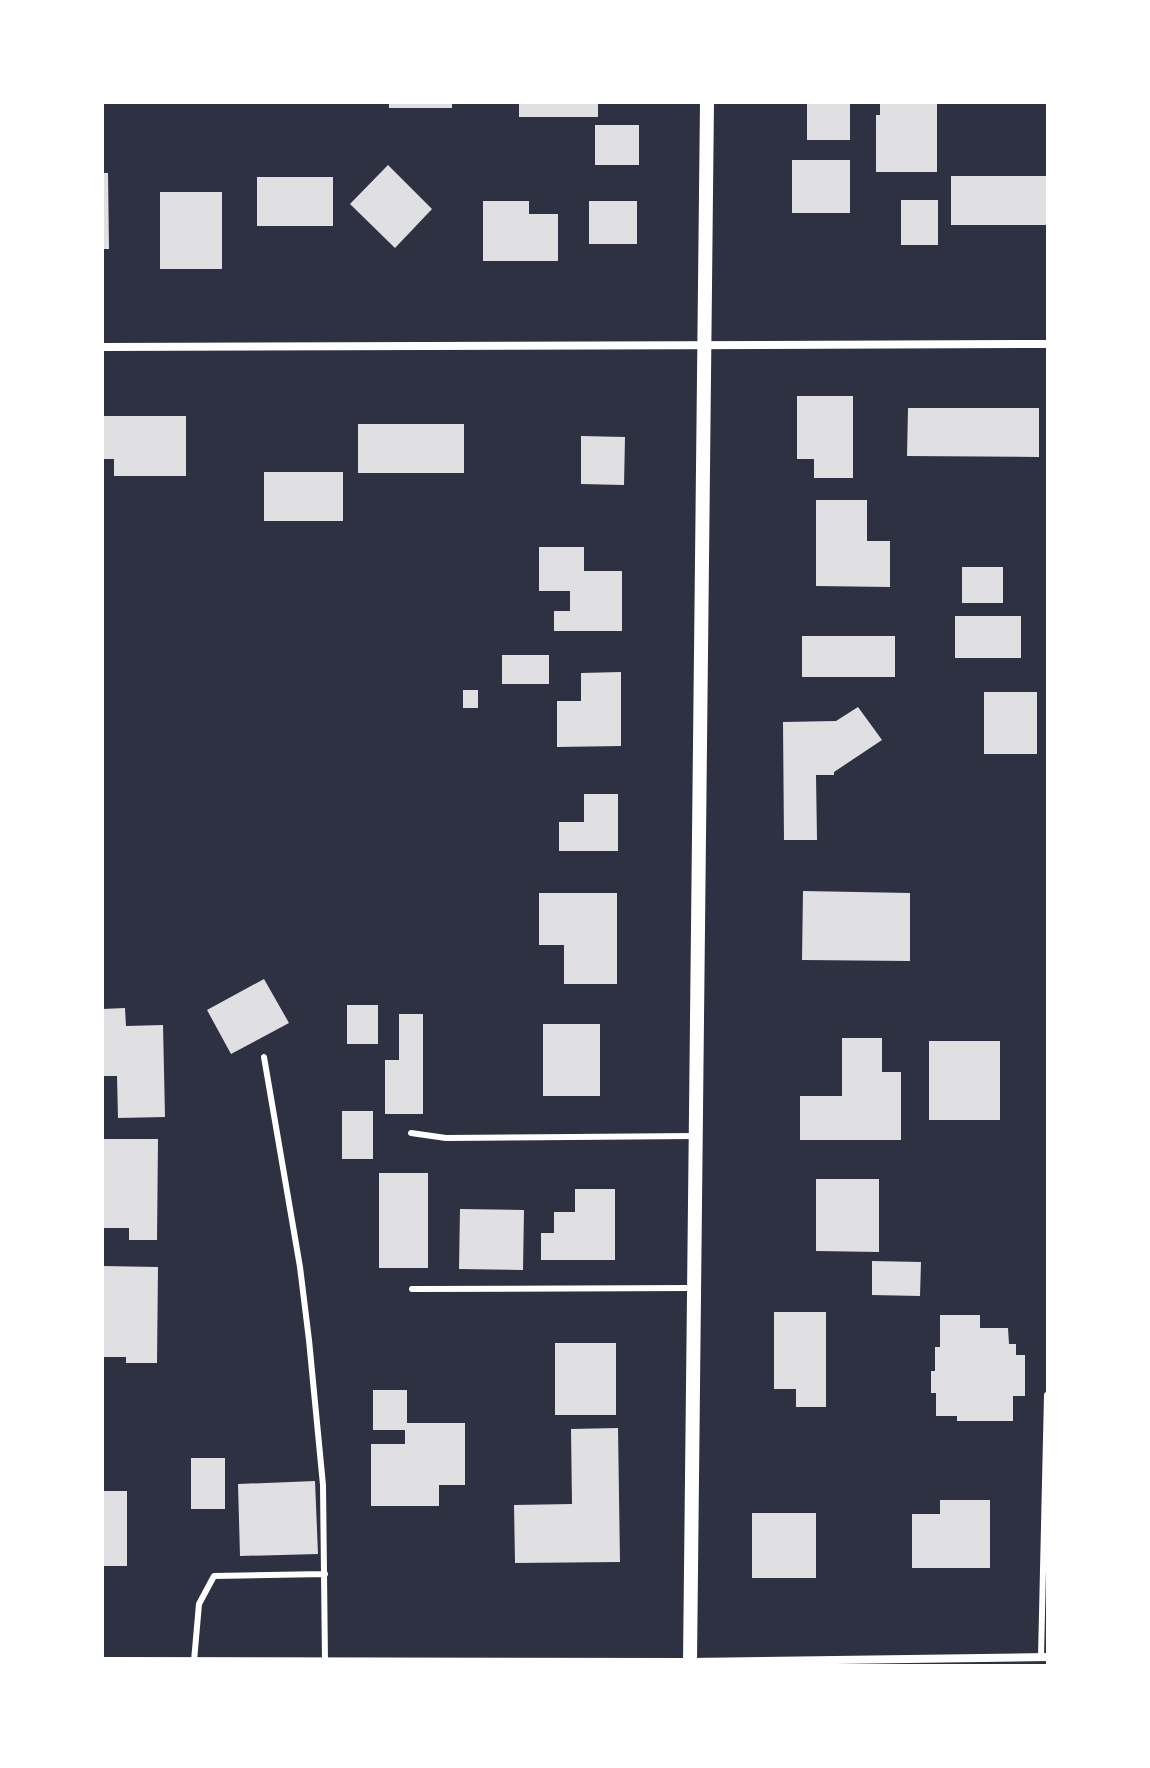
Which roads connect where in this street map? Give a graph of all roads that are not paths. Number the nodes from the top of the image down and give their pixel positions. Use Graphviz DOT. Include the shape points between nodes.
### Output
graph roads {
  1 [pos="707,102"];
  2 [pos="705,344"];
  3 [pos="1048,344"];
  4 [pos="102,347"];
  5 [pos="264,1057"];
  6 [pos="411,1133"];
  7 [pos="695,1136"];
  8 [pos="695,1288"];
  9 [pos="412,1289"];
  10 [pos="1047,1395"];
  11 [pos="325,1574"];
  12 [pos="1044,1657"];
  13 [pos="102,1661"];
  14 [pos="194,1661"];
  15 [pos="325,1661"];
  16 [pos="690,1662"];
  1 -- 2 [label="street"];
  2 -- 3 [label="street"];
  2 -- 4 [label="street"];
  2 -- 7 [label="street"];
  5 -- 11 [label="lane" via="309,1340 323,1485"];
  6 -- 7 [label="lane" via="446,1138"];
  7 -- 8 [label="street"];
  8 -- 9 [label="lane"];
  8 -- 16 [label="street"];
  10 -- 12 [label="lane"];
  11 -- 14 [label="lane" via="214,1576 199,1604"];
  11 -- 15 [label="lane"];
  12 -- 16 [label="street"];
  13 -- 14 [label="street"];
  14 -- 15 [label="street"];
  15 -- 16 [label="street"];
}
